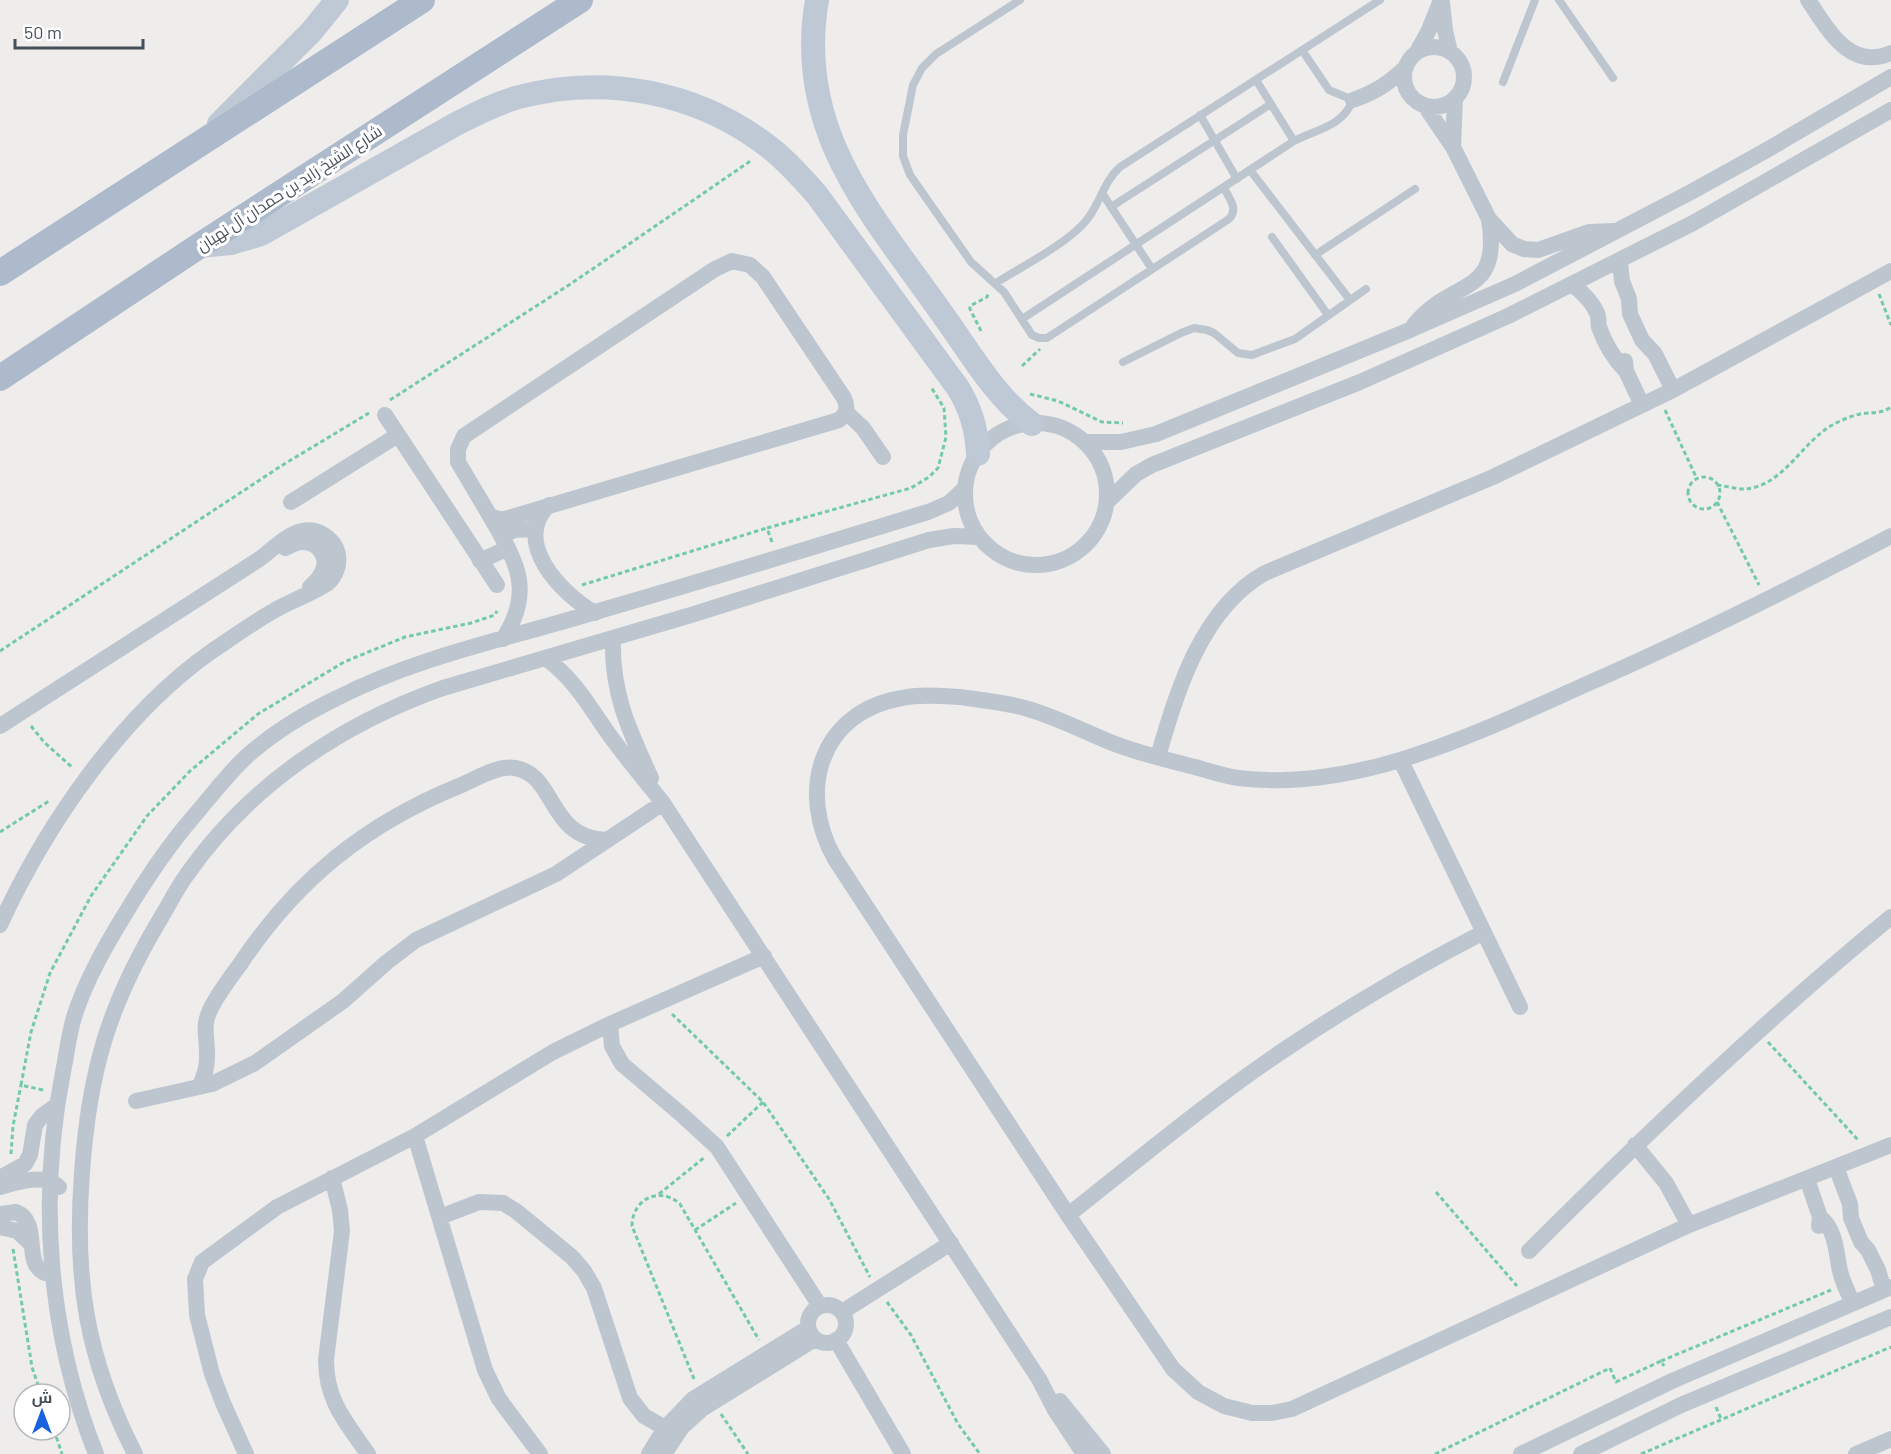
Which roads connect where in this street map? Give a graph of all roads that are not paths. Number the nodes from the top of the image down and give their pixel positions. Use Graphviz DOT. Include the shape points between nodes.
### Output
graph roads {
  1 [pos="337,0"];
  2 [pos="422,0"];
  3 [pos="580,0"];
  4 [pos="817,0"];
  5 [pos="1020,0"];
  6 [pos="1380,0"];
  7 [pos="1442,0"];
  8 [pos="1535,0"];
  9 [pos="1559,0"];
  10 [pos="1808,0"];
  11 [pos="1302,50"];
  12 [pos="1417,52"];
  13 [pos="1450,52"];
  14 [pos="1891,53"];
  15 [pos="1406,67"];
  16 [pos="1891,77"];
  17 [pos="1613,78"];
  18 [pos="1256,80"];
  19 [pos="1503,82"];
  20 [pos="1372,94"];
  21 [pos="1455,98"];
  22 [pos="1353,100"];
  23 [pos="1419,102"];
  24 [pos="1271,104"];
  25 [pos="1891,110"];
  26 [pos="1200,115"];
  27 [pos="1215,141"];
  28 [pos="1294,141"];
  29 [pos="201,142"];
  30 [pos="1453,147"];
  31 [pos="1250,170"];
  32 [pos="1237,179"];
  33 [pos="1224,188"];
  34 [pos="1415,189"];
  35 [pos="1102,193"];
  36 [pos="1111,207"];
  37 [pos="1489,219"];
  38 [pos="1617,232"];
  39 [pos="1272,237"];
  40 [pos="1136,245"];
  41 [pos="199,246"];
  42 [pos="1315,255"];
  43 [pos="1620,262"];
  44 [pos="1152,269"];
  45 [pos="1891,271"];
  46 [pos="0,273"];
  47 [pos="995,283"];
  48 [pos="1572,285"];
  49 [pos="1366,289"];
  50 [pos="1350,300"];
  51 [pos="1328,315"];
  52 [pos="1022,319"];
  53 [pos="1410,330"];
  54 [pos="1655,354"];
  55 [pos="1124,363"];
  56 [pos="1626,371"];
  57 [pos="0,378"];
  58 [pos="1666,394"];
  59 [pos="1642,405"];
  60 [pos="846,412"];
  61 [pos="385,414"];
  62 [pos="1032,424"];
  63 [pos="398,435"];
  64 [pos="1085,442"];
  65 [pos="978,454"];
  66 [pos="882,457"];
  67 [pos="965,488"];
  68 [pos="1108,501"];
  69 [pos="291,502"];
  70 [pos="549,505"];
  71 [pos="490,516"];
  72 [pos="535,529"];
  73 [pos="1891,536"];
  74 [pos="979,537"];
  75 [pos="505,542"];
  76 [pos="480,561"];
  77 [pos="497,585"];
  78 [pos="595,613"];
  79 [pos="613,638"];
  80 [pos="503,639"];
  81 [pos="545,658"];
  82 [pos="0,726"];
  83 [pos="1158,757"];
  84 [pos="1401,761"];
  85 [pos="663,803"];
  86 [pos="606,840"];
  87 [pos="1891,917"];
  88 [pos="0,925"];
  89 [pos="1484,932"];
  90 [pos="764,956"];
  91 [pos="1520,1007"];
  92 [pos="610,1024"];
  93 [pos="208,1054"];
  94 [pos="235,1074"];
  95 [pos="199,1087"];
  96 [pos="136,1101"];
  97 [pos="57,1105"];
  98 [pos="415,1136"];
  99 [pos="1635,1145"];
  100 [pos="1891,1145"];
  101 [pos="1836,1167"];
  102 [pos="3,1170"];
  103 [pos="332,1178"];
  104 [pos="1806,1179"];
  105 [pos="49,1181"];
  106 [pos="0,1187"];
  107 [pos="0,1214"];
  108 [pos="1068,1215"];
  109 [pos="440,1217"];
  110 [pos="1689,1225"];
  111 [pos="0,1227"];
  112 [pos="951,1243"];
  113 [pos="31,1244"];
  114 [pos="1529,1251"];
  115 [pos="79,1255"];
  116 [pos="53,1275"];
  117 [pos="1887,1288"];
  118 [pos="1853,1303"];
  119 [pos="820,1306"];
  120 [pos="842,1312"];
  121 [pos="1891,1317"];
  122 [pos="812,1333"];
  123 [pos="836,1340"];
  124 [pos="1039,1379"];
  125 [pos="707,1399"];
  126 [pos="665,1428"];
  127 [pos="1891,1439"];
  128 [pos="667,1452"];
  129 [pos="96,1454"];
  130 [pos="135,1454"];
  131 [pos="246,1454"];
  132 [pos="368,1454"];
  133 [pos="540,1454"];
  134 [pos="649,1454"];
  135 [pos="903,1454"];
  136 [pos="1084,1454"];
  137 [pos="1103,1454"];
  138 [pos="1521,1454"];
  139 [pos="1581,1454"];
  140 [pos="1856,1454"];
  1 -- 29 [label="street" via="312,32"];
  2 -- 29 [label="main road"];
  3 -- 41 [label="main road, شارع الشيخ زايد بن حمدان آل نهيان"];
  4 -- 62 [label="street" via="813,63 820,107 833,149 853,188 1000,395"];
  5 -- 47 [label="lane" via="936,54 922,68 911,95 902,145 910,175 971,262"];
  6 -- 11 [label="lane"];
  7 -- 12 [label="street"];
  7 -- 13 [label="street"];
  8 -- 19 [label="lane"];
  9 -- 17 [label="lane"];
  10 -- 14 [label="street" via="1844,47 1865,57"];
  11 -- 18 [label="lane"];
  11 -- 22 [label="lane" via="1329,90"];
  12 -- 13 [label="street" via="1437,48"];
  12 -- 15 [label="street"];
  13 -- 21 [label="street" via="1460,63 1464,78"];
  15 -- 20 [label="street"];
  15 -- 23 [label="street" via="1408,94"];
  16 -- 38 [label="street"];
  18 -- 24 [label="lane"];
  18 -- 26 [label="lane"];
  20 -- 22 [label="street"];
  20 -- 23 [label="street"];
  21 -- 23 [label="street" via="1444,105"];
  21 -- 30 [label="street"];
  22 -- 28 [label="lane" via="1337,123"];
  23 -- 30 [label="street"];
  24 -- 27 [label="lane"];
  24 -- 28 [label="lane"];
  25 -- 43 [label="street"];
  26 -- 27 [label="lane"];
  26 -- 35 [label="lane" via="1120,167"];
  27 -- 32 [label="lane"];
  27 -- 36 [label="lane"];
  28 -- 31 [label="lane"];
  29 -- 46 [label="main road"];
  30 -- 37 [label="street"];
  31 -- 32 [label="lane"];
  31 -- 42 [label="lane"];
  32 -- 33 [label="lane"];
  33 -- 40 [label="lane"];
  33 -- 44 [label="lane" via="1234,208 1232,217"];
  34 -- 42 [label="lane"];
  35 -- 36 [label="lane"];
  35 -- 47 [label="lane" via="1077,230"];
  36 -- 40 [label="lane"];
  37 -- 38 [label="street" via="1512,244 1531,250 1545,249 1589,232"];
  37 -- 53 [label="street" via="1491,255 1486,269 1474,282 1435,304"];
  38 -- 53 [label="street" via="1515,284"];
  39 -- 51 [label="lane"];
  40 -- 44 [label="lane"];
  40 -- 52 [label="lane"];
  41 -- 57 [label="main road, شارع الشيخ زايد بن حمدان آل نهيان"];
  41 -- 65 [label="street" via="231,243 261,234 456,124 518,98 550,90 617,87 682,100 743,128 771,148 817,195 966,400 975,426"];
  42 -- 50 [label="lane"];
  43 -- 48 [label="street"];
  43 -- 54 [label="street" via="1629,310 1642,340"];
  44 -- 52 [label="lane" via="1043,339 1032,335"];
  45 -- 58 [label="street"];
  47 -- 52 [label="lane"];
  48 -- 56 [label="street" via="1598,315 1599,327 1612,354"];
  48 -- 68 [label="street" via="1360,382 1152,465 1128,480"];
  49 -- 50 [label="lane"];
  50 -- 51 [label="lane"];
  51 -- 55 [label="lane" via="1295,339 1252,355 1238,353 1214,333 1194,328"];
  53 -- 64 [label="street" via="1156,434 1121,442"];
  54 -- 56 [label="street"];
  54 -- 58 [label="street"];
  56 -- 59 [label="street"];
  58 -- 59 [label="street"];
  59 -- 83 [label="street" via="1493,477 1251,580 1228,600 1203,640 1176,697"];
  60 -- 66 [label="street" via="863,428"];
  60 -- 70 [label="street" via="839,420"];
  60 -- 71 [label="street" via="844,398 763,277 750,265 732,261 464,436 458,462"];
  61 -- 63 [label="street"];
  62 -- 64 [label="street" via="1060,428"];
  62 -- 65 [label="street" via="996,436"];
  63 -- 69 [label="street"];
  63 -- 76 [label="street"];
  64 -- 68 [label="street" via="1103,469"];
  65 -- 67 [label="street"];
  67 -- 74 [label="street" via="968,513"];
  67 -- 78 [label="street" via="949,503 928,512"];
  68 -- 74 [label="street" via="1098,530 1089,542 1063,560 1033,565 1017,563"];
  70 -- 71 [label="street" via="501,519"];
  70 -- 72 [label="street"];
  71 -- 75 [label="street"];
  72 -- 75 [label="street" via="514,530"];
  72 -- 78 [label="street" via="537,548 562,589"];
  73 -- 84 [label="street" via="1767,600 1572,691"];
  74 -- 79 [label="street" via="929,540"];
  75 -- 76 [label="street"];
  75 -- 80 [label="street" via="517,566 521,588 516,615"];
  76 -- 77 [label="street"];
  78 -- 80 [label="street"];
  79 -- 81 [label="street"];
  79 -- 85 [label="street" via="618,696"];
  80 -- 97 [label="street" via="422,662 365,684 307,714 253,751 163,854 111,936 74,1016"];
  81 -- 85 [label="street" via="566,675"];
  81 -- 115 [label="street" via="414,698 321,746 278,778 228,824 185,876 122,989 99,1054 86,1115"];
  82 -- 88 [label="street" via="299,531 313,530 332,541 338,554 337,568 325,585 242,631 182,675 123,731 33,861"];
  83 -- 84 [label="street" via="1234,777 1264,780 1326,776"];
  83 -- 108 [label="street" via="1028,709 976,699 923,696 884,702 849,722 825,754 818,772 818,817 832,853"];
  84 -- 89 [label="street"];
  85 -- 86 [label="street"];
  85 -- 90 [label="street"];
  86 -- 93 [label="street" via="575,831 562,820 536,779 515,768 499,770 415,805 346,848 276,915 212,1005 205,1024"];
  86 -- 94 [label="street" via="539,883 416,940 334,1008"];
  87 -- 99 [label="street" via="1823,973"];
  89 -- 91 [label="street"];
  89 -- 108 [label="street" via="1375,991 1279,1053"];
  90 -- 92 [label="street"];
  90 -- 112 [label="street"];
  92 -- 98 [label="street" via="544,1057"];
  92 -- 119 [label="street" via="612,1046 622,1064 717,1147"];
  93 -- 94 [label="street"];
  93 -- 95 [label="street"];
  94 -- 95 [label="street"];
  95 -- 96 [label="street"];
  97 -- 102 [label="street" via="35,1125 28,1160 21,1167"];
  97 -- 105 [label="street"];
  98 -- 103 [label="street"];
  98 -- 109 [label="street"];
  99 -- 110 [label="street" via="1666,1183"];
  99 -- 114 [label="street"];
  100 -- 101 [label="street"];
  101 -- 104 [label="street"];
  101 -- 117 [label="street" via="1850,1204 1862,1218 1868,1250"];
  103 -- 131 [label="street" via="222,1236 189,1261 184,1282 188,1299 197,1315 212,1374"];
  103 -- 132 [label="street" via="340,1210 341,1238 326,1373 338,1411"];
  104 -- 110 [label="street"];
  104 -- 118 [label="street" via="1827,1250 1838,1264"];
  105 -- 106 [label="street" via="24,1180"];
  105 -- 115 [label="street" via="60,1189 62,1236"];
  105 -- 116 [label="street"];
  107 -- 113 [label="street" via="10,1211 26,1218"];
  108 -- 110 [label="street" via="1173,1369 1210,1400 1245,1412 1272,1413 1292,1409"];
  109 -- 126 [label="street" via="479,1202 502,1203 572,1257 594,1288 630,1398 644,1416"];
  109 -- 133 [label="street" via="485,1370 500,1399"];
  111 -- 113 [label="street" via="17,1231"];
  112 -- 120 [label="street"];
  112 -- 124 [label="street"];
  113 -- 116 [label="street" via="36,1267"];
  115 -- 130 [label="street" via="95,1356 116,1416"];
  116 -- 129 [label="street" via="69,1371"];
  117 -- 118 [label="street"];
  118 -- 138 [label="street" via="1672,1381"];
  119 -- 120 [label="street" via="832,1305"];
  119 -- 122 [label="street" via="810,1315"];
  120 -- 123 [label="street" via="846,1324"];
  121 -- 139 [label="street" via="1681,1405"];
  122 -- 123 [label="street" via="825,1342"];
  122 -- 125 [label="street"];
  122 -- 125 [label="street" via="767,1354"];
  123 -- 135 [label="street"];
  124 -- 136 [label="street"];
  124 -- 137 [label="street"];
  125 -- 126 [label="street" via="683,1407"];
  125 -- 128 [label="street" via="682,1427"];
  126 -- 134 [label="street"];
  127 -- 140 [label="street"];
}
